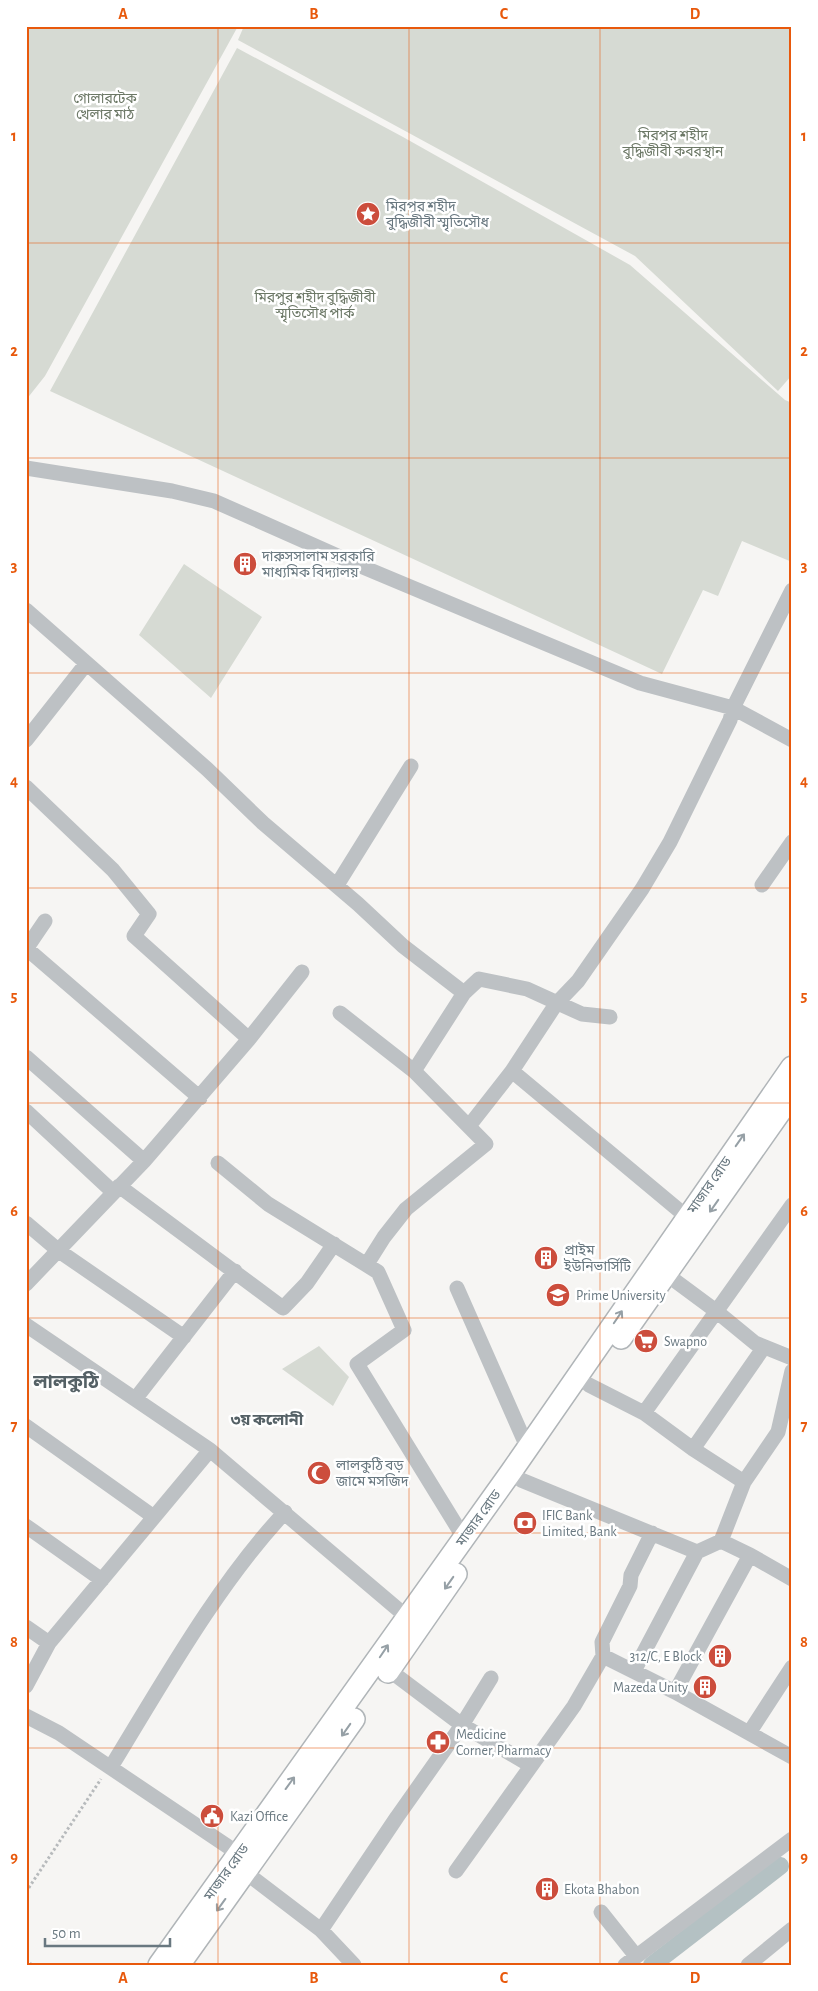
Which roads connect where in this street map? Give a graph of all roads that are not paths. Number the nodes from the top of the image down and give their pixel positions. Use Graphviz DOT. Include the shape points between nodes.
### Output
graph roads {
  1 [pos="26,468"];
  2 [pos="792,590"];
  3 [pos="26,610"];
  4 [pos="86,664"];
  5 [pos="733,708"];
  6 [pos="26,740"];
  7 [pos="792,740"];
  8 [pos="411,766"];
  9 [pos="26,787"];
  10 [pos="792,842"];
  11 [pos="338,885"];
  12 [pos="762,886"];
  13 [pos="45,921"];
  14 [pos="26,948"];
  15 [pos="302,972"];
  16 [pos="464,993"];
  17 [pos="556,1004"];
  18 [pos="340,1013"];
  19 [pos="610,1017"];
  20 [pos="249,1039"];
  21 [pos="26,1057"];
  22 [pos="792,1067"];
  23 [pos="414,1071"];
  24 [pos="512,1071"];
  25 [pos="792,1095"];
  26 [pos="200,1098"];
  27 [pos="26,1111"];
  28 [pos="469,1126"];
  29 [pos="144,1161"];
  30 [pos="218,1163"];
  31 [pos="116,1189"];
  32 [pos="792,1205"];
  33 [pos="687,1217"];
  34 [pos="26,1223"];
  35 [pos="334,1244"];
  36 [pos="59,1251"];
  37 [pos="367,1264"];
  38 [pos="235,1271"];
  39 [pos="666,1274"];
  40 [pos="26,1284"];
  41 [pos="457,1288"];
  42 [pos="716,1311"];
  43 [pos="26,1325"];
  44 [pos="184,1337"];
  45 [pos="764,1347"];
  46 [pos="792,1358"];
  47 [pos="792,1371"];
  48 [pos="589,1385"];
  49 [pos="136,1398"];
  50 [pos="644,1413"];
  51 [pos="26,1426"];
  52 [pos="528,1448"];
  53 [pos="693,1449"];
  54 [pos="210,1450"];
  55 [pos="521,1480"];
  56 [pos="744,1482"];
  57 [pos="285,1512"];
  58 [pos="154,1517"];
  59 [pos="26,1526"];
  60 [pos="652,1533"];
  61 [pos="464,1538"];
  62 [pos="721,1541"];
  63 [pos="697,1552"];
  64 [pos="750,1554"];
  65 [pos="792,1579"];
  66 [pos="102,1580"];
  67 [pos="407,1617"];
  68 [pos="26,1627"];
  69 [pos="49,1643"];
  70 [pos="603,1656"];
  71 [pos="792,1667"];
  72 [pos="389,1670"];
  73 [pos="634,1671"];
  74 [pos="491,1678"];
  75 [pos="26,1686"];
  76 [pos="676,1692"];
  77 [pos="26,1716"];
  78 [pos="462,1725"];
  79 [pos="749,1733"];
  80 [pos="792,1757"];
  81 [pos="530,1765"];
  82 [pos="110,1767"];
  83 [pos="792,1839"];
  84 [pos="242,1863"];
  85 [pos="456,1871"];
  86 [pos="601,1912"];
  87 [pos="321,1930"];
  88 [pos="791,1930"];
  89 [pos="630,1960"];
  90 [pos="159,1965"];
  91 [pos="179,1965"];
  92 [pos="354,1965"];
  93 [pos="748,1965"];
  1 -- 5 [label="street" via="162,489 214,501 640,683"];
  2 -- 5 [label="street"];
  3 -- 4 [label="street"];
  4 -- 6 [label="street"];
  4 -- 11 [label="street" via="207,769 263,823"];
  5 -- 7 [label="street"];
  5 -- 17 [label="street" via="670,842 642,889 578,981"];
  8 -- 11 [label="street"];
  9 -- 20 [label="street" via="113,870 149,914 134,936"];
  10 -- 12 [label="street"];
  11 -- 16 [label="street" via="403,946"];
  13 -- 14 [label="street"];
  14 -- 26 [label="street"];
  15 -- 20 [label="street"];
  16 -- 17 [label="street" via="479,979 527,989"];
  16 -- 23 [label="street"];
  17 -- 19 [label="street" via="582,1014"];
  17 -- 24 [label="street"];
  18 -- 23 [label="street"];
  20 -- 26 [label="street"];
  21 -- 29 [label="street"];
  33 -- 22 [label="main road, মাজার রোড, one-way"];
  23 -- 28 [label="street"];
  24 -- 28 [label="street"];
  24 -- 33 [label="street"];
  25 -- 39 [label="main road, মাজার রোড, one-way"];
  26 -- 29 [label="street"];
  27 -- 31 [label="street"];
  28 -- 37 [label="street" via="486,1144 406,1209"];
  29 -- 31 [label="street"];
  30 -- 35 [label="street" via="268,1204"];
  31 -- 36 [label="street"];
  31 -- 38 [label="street"];
  32 -- 42 [label="street"];
  52 -- 33 [label="main road, মাজার রোড, one-way"];
  34 -- 36 [label="street"];
  35 -- 37 [label="street"];
  35 -- 38 [label="street" via="307,1283 284,1308"];
  36 -- 40 [label="street"];
  36 -- 44 [label="street"];
  37 -- 61 [label="street" via="378,1272 404,1330 357,1364"];
  38 -- 44 [label="street"];
  39 -- 42 [label="street"];
  39 -- 48 [label="main road, মাজার রোড"];
  41 -- 52 [label="street"];
  42 -- 45 [label="street"];
  42 -- 50 [label="street"];
  43 -- 49 [label="street"];
  44 -- 49 [label="street"];
  45 -- 46 [label="street"];
  45 -- 53 [label="street"];
  47 -- 56 [label="street" via="778,1432"];
  48 -- 50 [label="street"];
  48 -- 55 [label="main road, মাজার রোড"];
  49 -- 54 [label="street"];
  50 -- 53 [label="street"];
  51 -- 58 [label="street"];
  52 -- 61 [label="main road, মাজার রোড"];
  53 -- 56 [label="street"];
  54 -- 57 [label="street"];
  54 -- 58 [label="street"];
  55 -- 60 [label="street"];
  55 -- 72 [label="main road, মাজার রোড, one-way"];
  56 -- 62 [label="street"];
  57 -- 67 [label="street"];
  57 -- 82 [label="street" via="214,1604"];
  58 -- 66 [label="street"];
  59 -- 66 [label="street"];
  60 -- 63 [label="street"];
  60 -- 70 [label="street" via="602,1642"];
  61 -- 67 [label="main road, মাজার রোড"];
  62 -- 63 [label="street"];
  62 -- 64 [label="street"];
  63 -- 73 [label="street"];
  64 -- 65 [label="street"];
  64 -- 76 [label="street"];
  66 -- 69 [label="street"];
  84 -- 67 [label="main road, মাজার রোড, one-way"];
  68 -- 69 [label="street"];
  69 -- 75 [label="street"];
  70 -- 73 [label="street"];
  70 -- 81 [label="street" via="574,1706"];
  71 -- 79 [label="street"];
  72 -- 78 [label="street"];
  72 -- 84 [label="main road, মাজার রোড, one-way"];
  73 -- 76 [label="street"];
  74 -- 78 [label="street"];
  76 -- 79 [label="street"];
  77 -- 82 [label="street" via="59,1733"];
  78 -- 81 [label="street"];
  78 -- 87 [label="street"];
  79 -- 80 [label="street"];
  81 -- 85 [label="street"];
  82 -- 84 [label="street"];
  83 -- 89 [label="street"];
  84 -- 87 [label="street"];
  84 -- 90 [label="main road, মাজার রোড"];
  84 -- 91 [label="main road, মাজার রোড, one-way"];
  86 -- 89 [label="street"];
  87 -- 92 [label="street"];
  88 -- 93 [label="street"];
}
